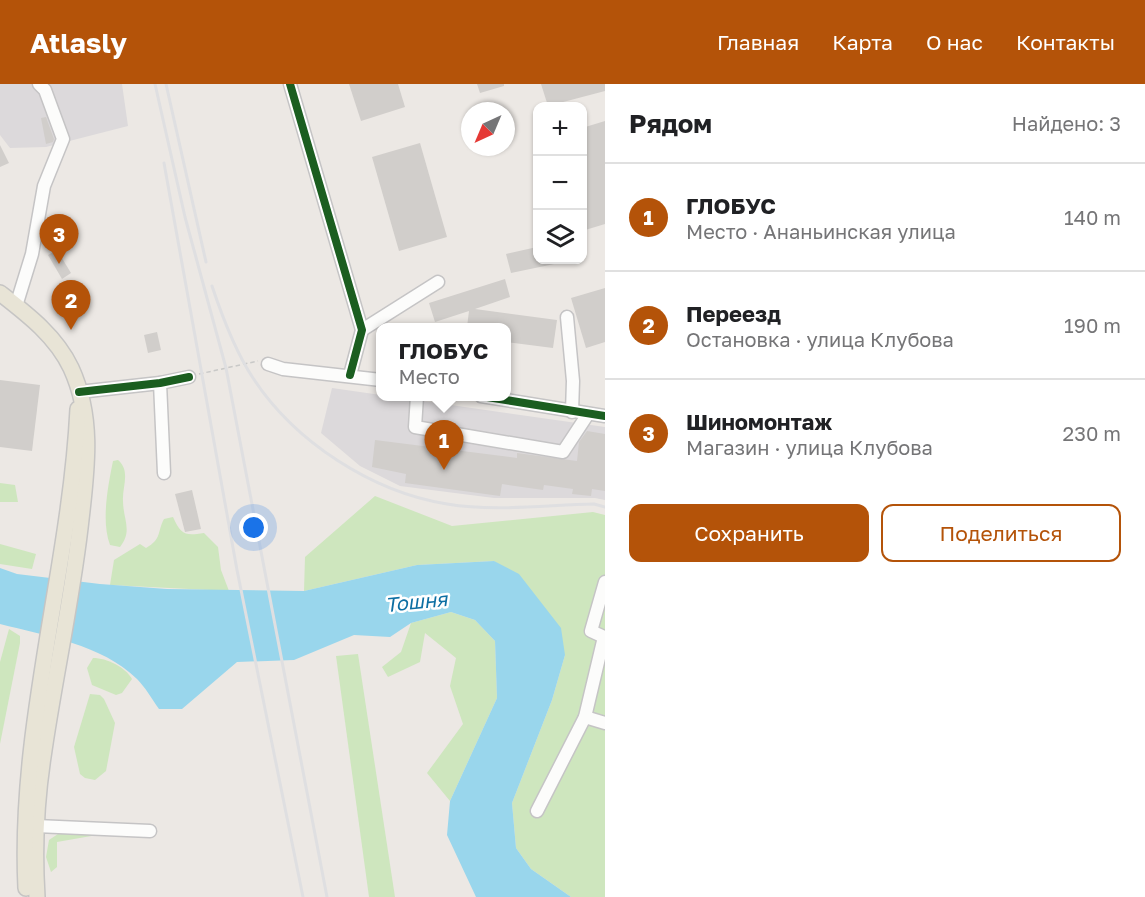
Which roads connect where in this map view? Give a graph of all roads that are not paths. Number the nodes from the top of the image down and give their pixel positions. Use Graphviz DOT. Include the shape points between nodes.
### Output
graph roads {
  1 [pos="39,84"];
  2 [pos="290,84"];
  3 [pos="438,282"];
  4 [pos="0,293"];
  5 [pos="16,306"];
  6 [pos="567,317"];
  7 [pos="362,330"];
  8 [pos="268,364"];
  9 [pos="350,375"];
  10 [pos="189,377"];
  11 [pos="376,379"];
  12 [pos="160,383"];
  13 [pos="79,392"];
  14 [pos="417,401"];
  15 [pos="509,401"];
  16 [pos="572,412"];
  17 [pos="588,414"];
  18 [pos="605,416"];
  19 [pos="164,473"];
  20 [pos="605,582"];
  21 [pos="585,717"];
  22 [pos="605,723"];
  23 [pos="537,811"];
  24 [pos="36,826"];
  25 [pos="150,831"];
  26 [pos="26,897"];
  27 [pos="37,897"];
  1 -- 5 [label="street" via="45,90 63,139 44,186 32,254"];
  2 -- 7 [label="street"];
  3 -- 7 [label="street"];
  4 -- 5 [label="main road"];
  5 -- 13 [label="main road" via="60,349"];
  6 -- 16 [label="street"];
  7 -- 9 [label="street"];
  8 -- 9 [label="street"];
  9 -- 11 [label="street"];
  10 -- 12 [label="street"];
  12 -- 13 [label="street"];
  12 -- 19 [label="street"];
  13 -- 24 [label="main road" via="88,446 76,560 43,756"];
  13 -- 26 [label="main road" via="74,470 42,668 26,820"];
  14 -- 17 [label="street" via="416,427 563,452"];
  15 -- 16 [label="street"];
  16 -- 17 [label="street"];
  17 -- 18 [label="street"];
  20 -- 21 [label="street" via="591,631 604,638"];
  21 -- 22 [label="street"];
  21 -- 23 [label="street"];
  24 -- 25 [label="street"];
  24 -- 27 [label="main road"];
}
